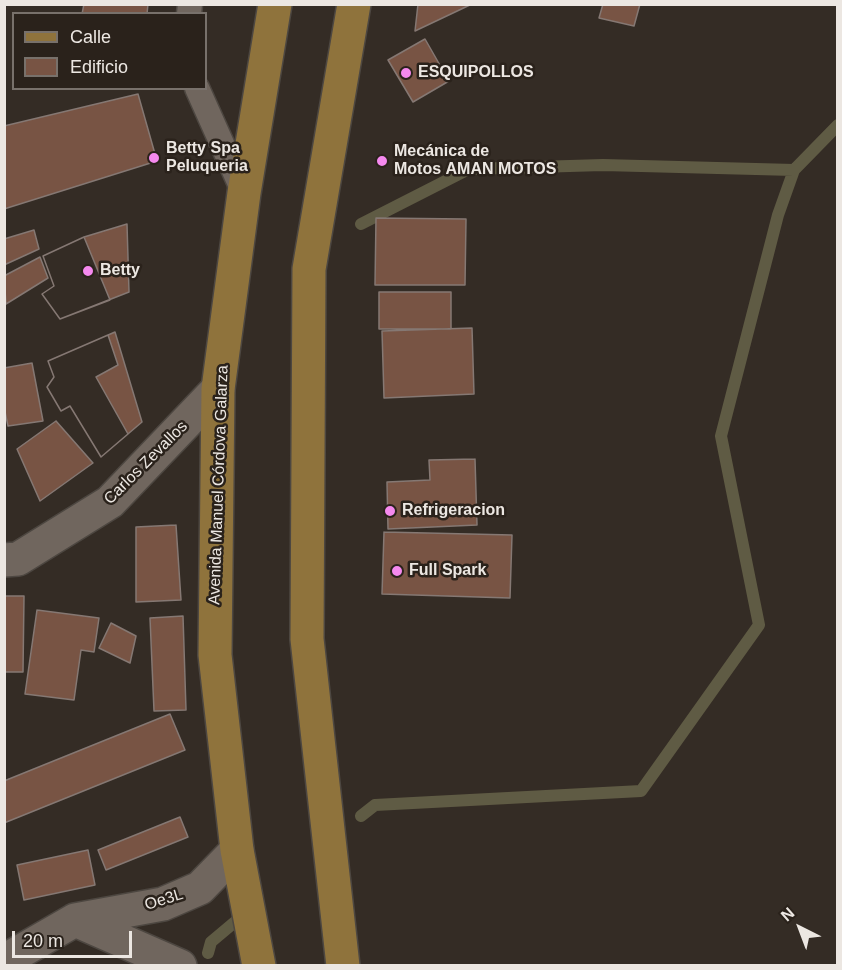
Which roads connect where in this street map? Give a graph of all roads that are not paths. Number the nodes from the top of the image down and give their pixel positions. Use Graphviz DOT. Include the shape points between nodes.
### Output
graph roads {
  1 [pos="275,4"];
  2 [pos="354,4"];
  3 [pos="198,90"];
  4 [pos="244,194"];
  5 [pos="218,389"];
  6 [pos="4,560"];
  7 [pos="237,850"];
  8 [pos="75,920"];
  9 [pos="4,961"];
  10 [pos="180,966"];
  11 [pos="259,966"];
  12 [pos="343,966"];
  1 -- 4 [label="main road, Avenida Manuel Córdova Galarza"];
  2 -- 12 [label="main road" via="309,268 307,639"];
  3 -- 4 [label="lane"];
  4 -- 5 [label="main road, Avenida Manuel Córdova Galarza"];
  5 -- 6 [label="street, Carlos Zevallos" via="110,502 18,559"];
  5 -- 7 [label="main road, Avenida Manuel Córdova Galarza" via="215,655"];
  7 -- 8 [label="street, Oe3L" via="200,888 163,904"];
  7 -- 11 [label="main road, Avenida Manuel Córdova Galarza"];
  8 -- 9 [label="street, Oe3L"];
  8 -- 10 [label="street"];
}
